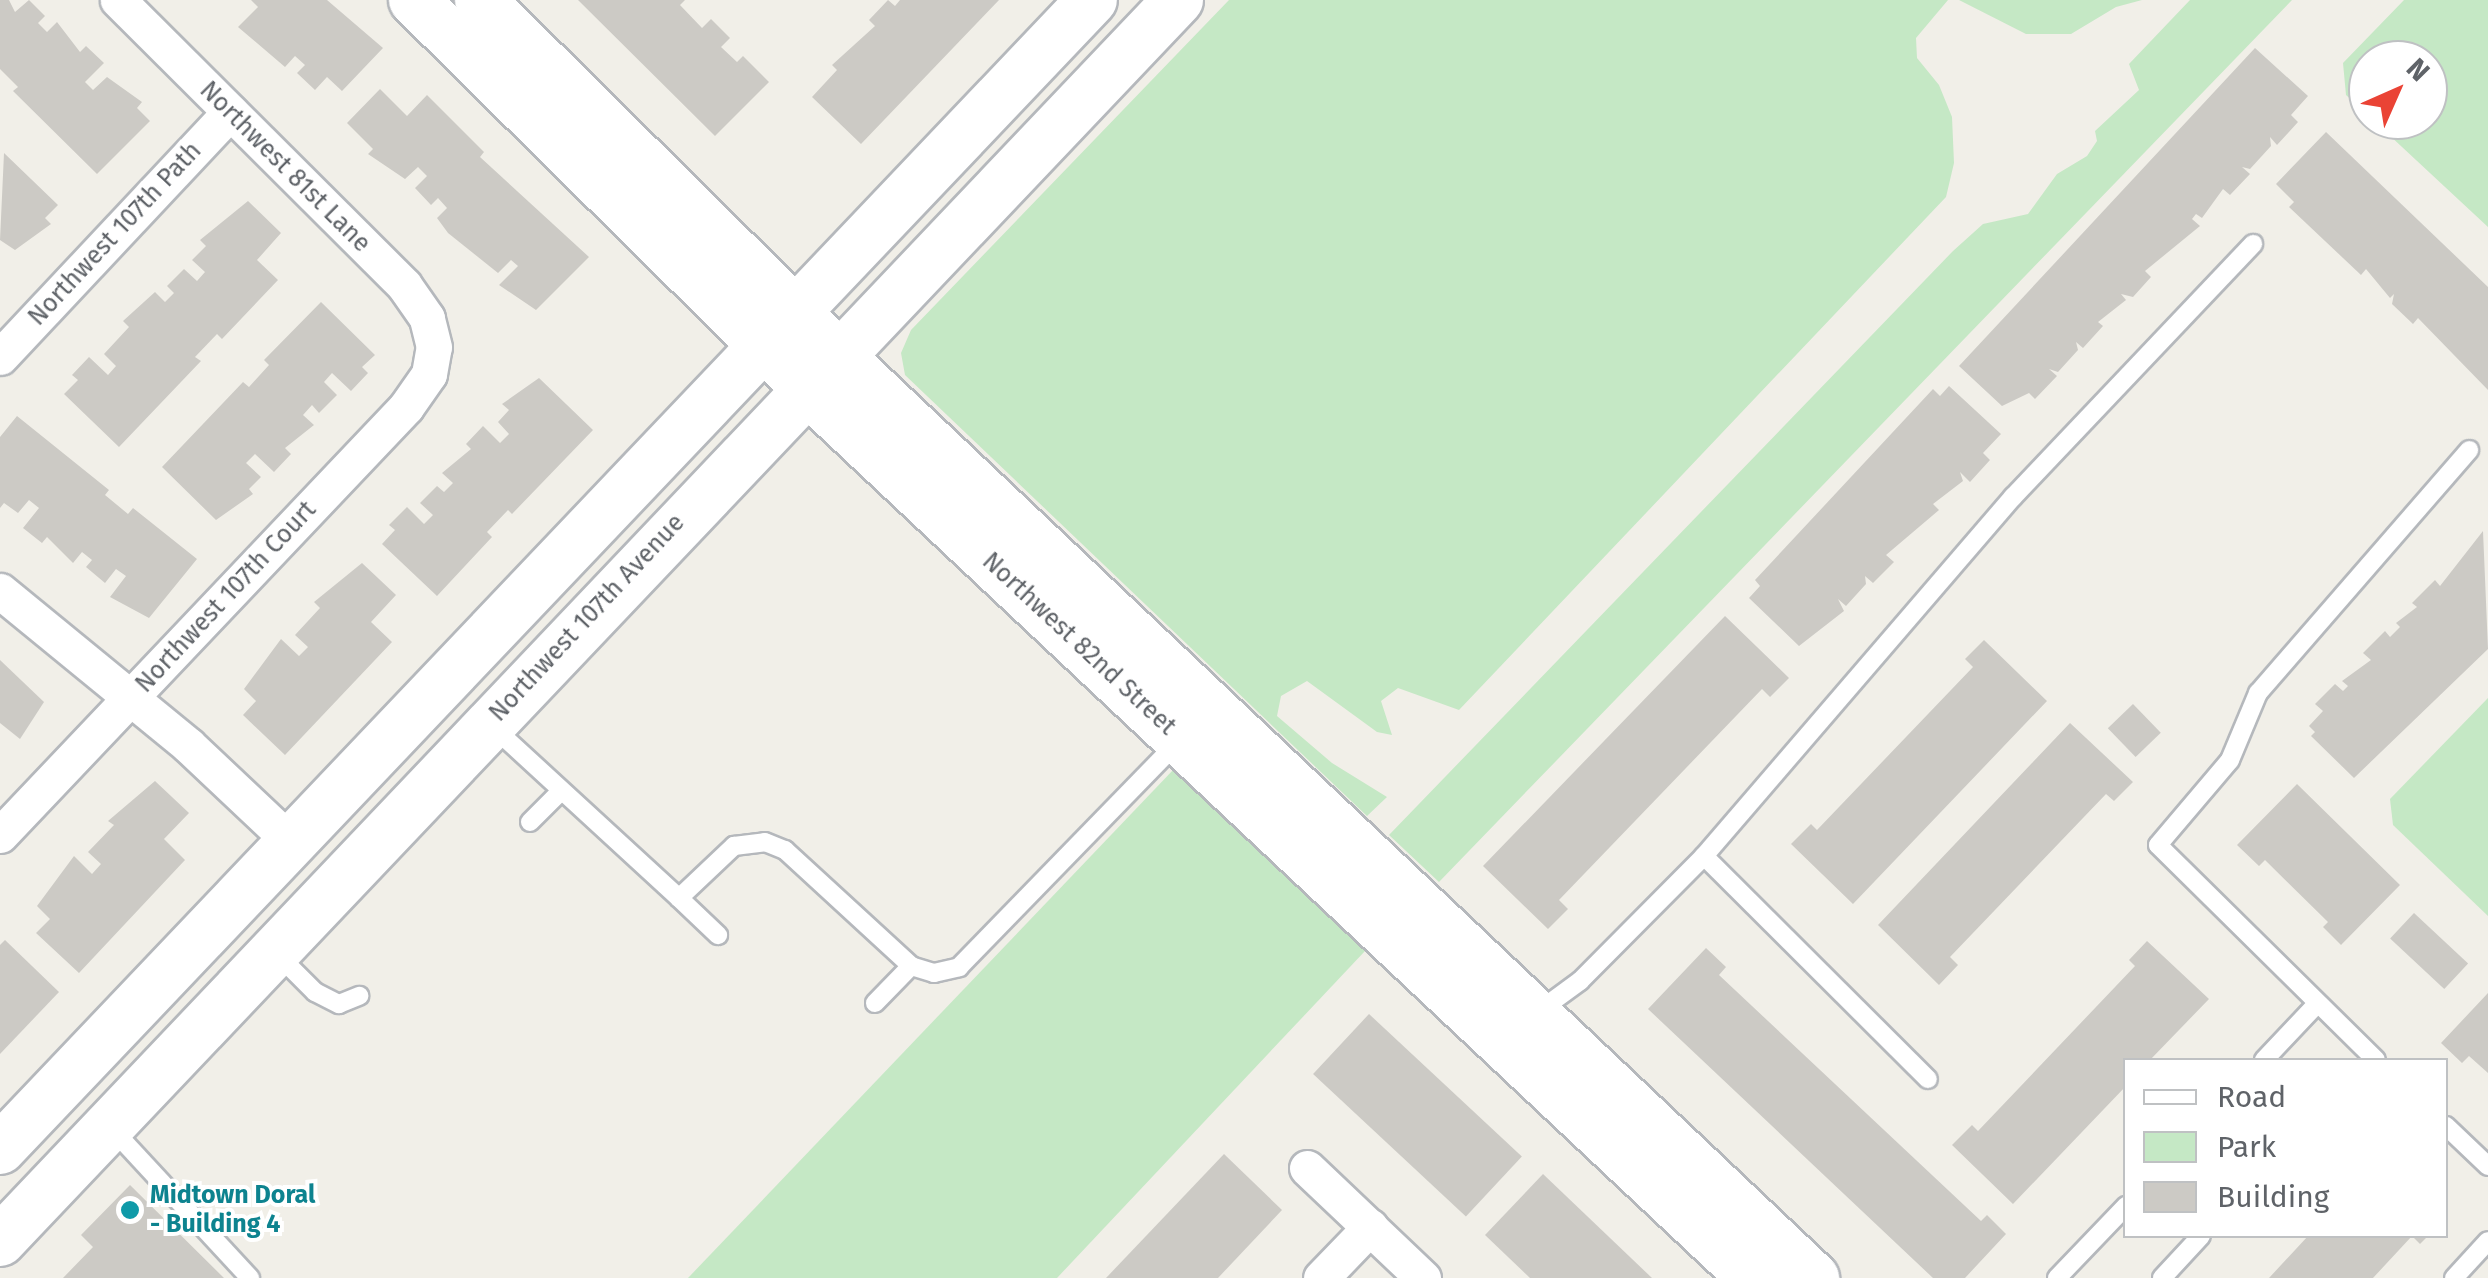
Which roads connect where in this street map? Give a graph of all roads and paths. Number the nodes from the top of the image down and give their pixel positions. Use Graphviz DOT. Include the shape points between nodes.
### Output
graph roads {
  1 [pos="118,0"];
  2 [pos="414,0"];
  3 [pos="480,0"];
  4 [pos="1092,0"];
  5 [pos="1178,0"];
  6 [pos="230,112"];
  7 [pos="2254,244"];
  8 [pos="780,330"];
  9 [pos="434,347"];
  10 [pos="0,357"];
  11 [pos="822,371"];
  12 [pos="2469,450"];
  13 [pos="0,591"];
  14 [pos="132,697"];
  15 [pos="490,723"];
  16 [pos="1180,739"];
  17 [pos="560,791"];
  18 [pos="530,822"];
  19 [pos="0,836"];
  20 [pos="291,842"];
  21 [pos="1704,856"];
  22 [pos="679,898"];
  23 [pos="718,934"];
  24 [pos="274,952"];
  25 [pos="912,966"];
  26 [pos="360,996"];
  27 [pos="875,1003"];
  28 [pos="2317,1004"];
  29 [pos="1534,1015"];
  30 [pos="2266,1058"];
  31 [pos="2368,1058"];
  32 [pos="1928,1079"];
  33 [pos="109,1126"];
  34 [pos="2448,1128"];
  35 [pos="0,1148"];
  36 [pos="2488,1166"];
  37 [pos="1307,1168"];
  38 [pos="2123,1209"];
  39 [pos="1370,1227"];
  40 [pos="2199,1238"];
  41 [pos="0,1240"];
  42 [pos="2488,1241"];
  43 [pos="250,1278"];
  44 [pos="1321,1278"];
  45 [pos="1424,1278"];
  46 [pos="1753,1278"];
  47 [pos="1814,1278"];
  48 [pos="2057,1278"];
  49 [pos="2162,1278"];
  50 [pos="2454,1278"];
  1 -- 6 [label="street, Northwest 81st Lane"];
  2 -- 8 [label="street, Northwest 82nd Street"];
  3 -- 8 [label="street, Northwest 82nd Street"];
  4 -- 8 [label="street"];
  5 -- 11 [label="street, Northwest 107th Avenue"];
  6 -- 9 [label="street, Northwest 81st Lane" via="404,286 427,318"];
  6 -- 10 [label="street, Northwest 107th Path"];
  7 -- 21 [label="lane" via="2013,496"];
  8 -- 11 [label="street, Northwest 82nd Street"];
  8 -- 20 [label="street"];
  9 -- 14 [label="street, Northwest 107th Court" via="429,374 406,407"];
  11 -- 15 [label="street, Northwest 107th Avenue"];
  11 -- 16 [label="street, Northwest 82nd Street"];
  11 -- 29 [label="street, Northwest 82nd Street"];
  12 -- 28 [label="lane" via="2258,692 2230,760 2158,845"];
  13 -- 14 [label="street"];
  14 -- 19 [label="street, Northwest 107th Court"];
  14 -- 20 [label="street"];
  15 -- 17 [label="lane"];
  15 -- 24 [label="street, Northwest 107th Avenue"];
  16 -- 25 [label="lane" via="959,968 934,974"];
  16 -- 46 [label="street, Northwest 82nd Street"];
  17 -- 18 [label="lane"];
  17 -- 22 [label="lane"];
  20 -- 35 [label="street"];
  21 -- 29 [label="lane" via="1580,981"];
  21 -- 32 [label="lane"];
  22 -- 23 [label="lane"];
  22 -- 25 [label="lane" via="734,846 764,842 785,850"];
  24 -- 26 [label="lane" via="339,1004"];
  24 -- 33 [label="street, Northwest 107th Avenue"];
  25 -- 27 [label="lane"];
  28 -- 30 [label="lane"];
  28 -- 31 [label="lane"];
  29 -- 47 [label="street, Northwest 82nd Street"];
  33 -- 41 [label="street, Northwest 107th Avenue"];
  33 -- 43 [label="lane"];
  34 -- 36 [label="lane"];
  37 -- 39 [label="street"];
  38 -- 48 [label="lane"];
  39 -- 44 [label="street"];
  39 -- 45 [label="street"];
  40 -- 49 [label="lane"];
  42 -- 50 [label="lane"];
}
